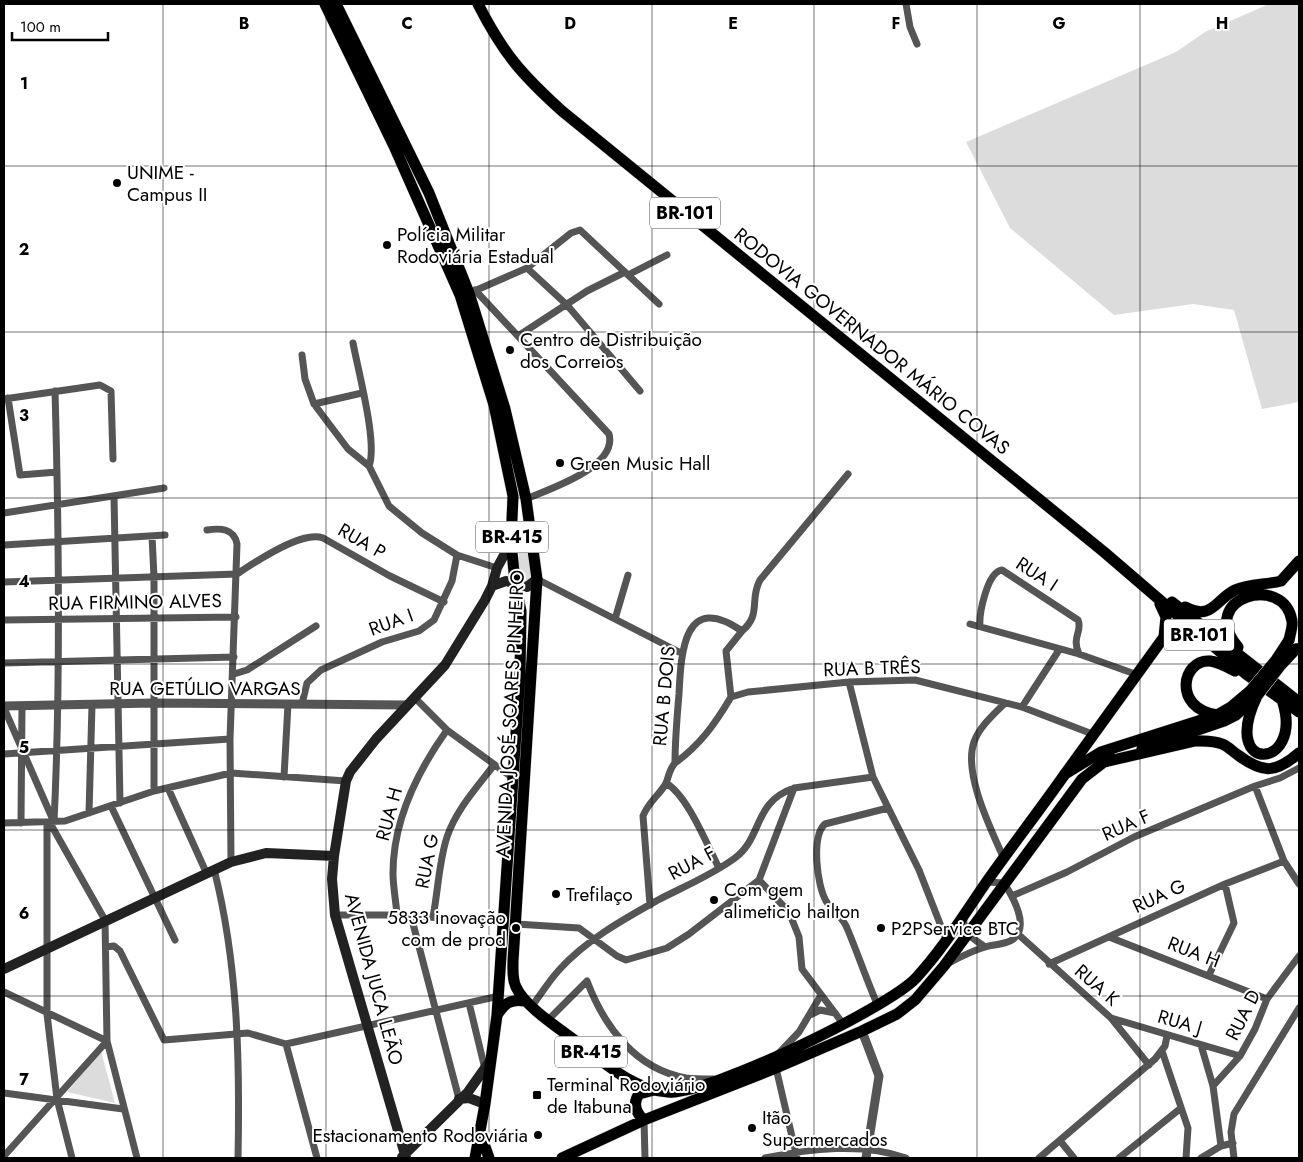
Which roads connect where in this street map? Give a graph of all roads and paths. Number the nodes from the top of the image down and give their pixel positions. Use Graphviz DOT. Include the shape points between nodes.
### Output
graph roads {
  1 [pos="325,4"];
  2 [pos="336,4"];
  3 [pos="478,4"];
  4 [pos="906,4"];
  5 [pos="917,44"];
  6 [pos="667,255"];
  7 [pos="527,268"];
  8 [pos="626,274"];
  9 [pos="472,292"];
  10 [pos="659,304"];
  11 [pos="568,305"];
  12 [pos="518,336"];
  13 [pos="353,343"];
  14 [pos="302,355"];
  15 [pos="55,391"];
  16 [pos="640,391"];
  17 [pos="362,393"];
  18 [pos="6,398"];
  19 [pos="314,404"];
  20 [pos="113,459"];
  21 [pos="369,466"];
  22 [pos="57,472"];
  23 [pos="848,474"];
  24 [pos="164,488"];
  25 [pos="114,496"];
  26 [pos="526,499"];
  27 [pos="58,506"];
  28 [pos="4,513"];
  29 [pos="207,530"];
  30 [pos="165,535"];
  31 [pos="152,536"];
  32 [pos="116,538"];
  33 [pos="58,542"];
  34 [pos="511,542"];
  35 [pos="532,542"];
  36 [pos="4,545"];
  37 [pos="457,555"];
  38 [pos="1299,561"];
  39 [pos="497,568"];
  40 [pos="237,574"];
  41 [pos="628,575"];
  42 [pos="154,576"];
  43 [pos="117,578"];
  44 [pos="537,579"];
  45 [pos="58,580"];
  46 [pos="4,582"];
  47 [pos="515,582"];
  48 [pos="492,586"];
  49 [pos="1160,598"];
  50 [pos="444,602"];
  51 [pos="236,617"];
  52 [pos="154,618"];
  53 [pos="117,619"];
  54 [pos="4,620"];
  55 [pos="58,620"];
  56 [pos="615,620"];
  57 [pos="1299,622"];
  58 [pos="970,624"];
  59 [pos="316,626"];
  60 [pos="980,626"];
  61 [pos="742,631"];
  62 [pos="1296,646"];
  63 [pos="1059,650"];
  64 [pos="681,653"];
  65 [pos="1079,654"];
  66 [pos="234,657"];
  67 [pos="154,659"];
  68 [pos="118,660"];
  69 [pos="58,662"];
  70 [pos="4,663"];
  71 [pos="1249,669"];
  72 [pos="234,674"];
  73 [pos="1138,675"];
  74 [pos="849,682"];
  75 [pos="1254,693"];
  76 [pos="1282,695"];
  77 [pos="731,697"];
  78 [pos="1299,698"];
  79 [pos="411,702"];
  80 [pos="1299,702"];
  81 [pos="154,703"];
  82 [pos="232,703"];
  83 [pos="1005,703"];
  84 [pos="119,704"];
  85 [pos="288,704"];
  86 [pos="302,704"];
  87 [pos="92,705"];
  88 [pos="22,706"];
  89 [pos="58,706"];
  90 [pos="4,707"];
  91 [pos="1022,707"];
  92 [pos="1299,712"];
  93 [pos="1217,715"];
  94 [pos="446,730"];
  95 [pos="1095,735"];
  96 [pos="230,739"];
  97 [pos="154,743"];
  98 [pos="119,746"];
  99 [pos="90,748"];
  100 [pos="58,750"];
  101 [pos="22,752"];
  102 [pos="1299,753"];
  103 [pos="4,754"];
  104 [pos="1104,762"];
  105 [pos="675,763"];
  106 [pos="494,765"];
  107 [pos="1299,768"];
  108 [pos="231,773"];
  109 [pos="1065,774"];
  110 [pos="284,777"];
  111 [pos="873,777"];
  112 [pos="513,778"];
  113 [pos="346,781"];
  114 [pos="666,784"];
  115 [pos="1255,786"];
  116 [pos="168,788"];
  117 [pos="794,788"];
  118 [pos="154,791"];
  119 [pos="120,802"];
  120 [pos="111,806"];
  121 [pos="888,808"];
  122 [pos="89,813"];
  123 [pos="50,822"];
  124 [pos="4,823"];
  125 [pos="21,823"];
  126 [pos="334,856"];
  127 [pos="1004,859"];
  128 [pos="1284,860"];
  129 [pos="231,862"];
  130 [pos="720,868"];
  131 [pos="210,870"];
  132 [pos="759,880"];
  133 [pos="987,882"];
  134 [pos="1004,883"];
  135 [pos="1225,884"];
  136 [pos="1299,884"];
  137 [pos="1012,896"];
  138 [pos="154,897"];
  139 [pos="650,905"];
  140 [pos="965,913"];
  141 [pos="335,915"];
  142 [pos="397,915"];
  143 [pos="411,916"];
  144 [pos="433,917"];
  145 [pos="105,920"];
  146 [pos="504,922"];
  147 [pos="516,924"];
  148 [pos="967,934"];
  149 [pos="1018,934"];
  150 [pos="1109,937"];
  151 [pos="596,938"];
  152 [pos="175,940"];
  153 [pos="946,940"];
  154 [pos="106,947"];
  155 [pos="985,947"];
  156 [pos="45,948"];
  157 [pos="1299,956"];
  158 [pos="1049,964"];
  159 [pos="944,966"];
  160 [pos="4,969"];
  161 [pos="1209,975"];
  162 [pos="4,992"];
  163 [pos="821,995"];
  164 [pos="499,996"];
  165 [pos="1267,999"];
  166 [pos="469,1003"];
  167 [pos="528,1004"];
  168 [pos="878,1006"];
  169 [pos="1299,1008"];
  170 [pos="438,1011"];
  171 [pos="835,1013"];
  172 [pos="47,1014"];
  173 [pos="811,1014"];
  174 [pos="497,1016"];
  175 [pos="1111,1018"];
  176 [pos="549,1020"];
  177 [pos="844,1024"];
  178 [pos="366,1026"];
  179 [pos="862,1031"];
  180 [pos="237,1034"];
  181 [pos="1167,1036"];
  182 [pos="107,1041"];
  183 [pos="286,1044"];
  184 [pos="1201,1045"];
  185 [pos="1162,1052"];
  186 [pos="778,1054"];
  187 [pos="1240,1056"];
  188 [pos="488,1065"];
  189 [pos="1149,1065"];
  190 [pos="776,1068"];
  191 [pos="720,1080"];
  192 [pos="1213,1086"];
  193 [pos="655,1091"];
  194 [pos="4,1093"];
  195 [pos="56,1099"];
  196 [pos="459,1099"];
  197 [pos="485,1104"];
  198 [pos="1181,1108"];
  199 [pos="122,1109"];
  200 [pos="661,1115"];
  201 [pos="644,1120"];
  202 [pos="480,1133"];
  203 [pos="1061,1142"];
  204 [pos="1233,1144"];
  205 [pos="1221,1146"];
  206 [pos="866,1154"];
  207 [pos="797,1155"];
  208 [pos="4,1156"];
  209 [pos="404,1157"];
  210 [pos="72,1158"];
  211 [pos="137,1158"];
  212 [pos="238,1158"];
  213 [pos="317,1158"];
  214 [pos="475,1158"];
  215 [pos="489,1158"];
  216 [pos="562,1158"];
  217 [pos="646,1158"];
  218 [pos="765,1158"];
  219 [pos="906,1158"];
  220 [pos="1040,1158"];
  221 [pos="1074,1158"];
  222 [pos="1119,1158"];
  223 [pos="1186,1158"];
  224 [pos="1201,1158"];
  225 [pos="1234,1158"];
  1 -- 34 [label="main road, AVENIDA JOSÉ SOARES PINHEIRO / BR-415" via="394,146 460,295 494,405 513,496"];
  2 -- 9 [label="main road, AVENIDA JOSÉ SOARES PINHEIRO / BR-415" via="429,193"];
  3 -- 49 [label="main road, RODOVIA GOVERNADOR MÁRIO COVAS / BR-101" via="496,40 510,59 530,83 562,111"];
  4 -- 5 [label="street"];
  6 -- 8 [label="street"];
  7 -- 8 [label="street" via="580,230"];
  7 -- 9 [label="street"];
  7 -- 11 [label="street"];
  8 -- 10 [label="street"];
  8 -- 11 [label="street" via="587,292"];
  9 -- 12 [label="street"];
  9 -- 26 [label="main road, AVENIDA JOSÉ SOARES PINHEIRO / BR-415"];
  11 -- 12 [label="street"];
  11 -- 16 [label="street"];
  12 -- 26 [label="street" via="608,434 610,441 607,450 582,475"];
  13 -- 17 [label="street, RUA P"];
  14 -- 19 [label="street, RUA P" via="305,380"];
  15 -- 18 [label="street"];
  15 -- 20 [label="street" via="100,385 111,392"];
  15 -- 22 [label="street"];
  17 -- 19 [label="street"];
  17 -- 21 [label="street, RUA P" via="369,433"];
  18 -- 22 [label="street" via="20,475"];
  19 -- 21 [label="street, RUA P" via="348,450"];
  21 -- 37 [label="street, RUA P" via="382,496 396,514"];
  22 -- 27 [label="street"];
  23 -- 61 [label="street" via="760,580 755,615"];
  24 -- 25 [label="street"];
  25 -- 27 [label="street"];
  25 -- 32 [label="street"];
  26 -- 35 [label="main road, AVENIDA JOSÉ SOARES PINHEIRO / BR-415"];
  27 -- 28 [label="street"];
  27 -- 33 [label="street"];
  29 -- 40 [label="street" via="224,529 236,537"];
  30 -- 31 [label="street"];
  31 -- 32 [label="street"];
  31 -- 42 [label="street"];
  32 -- 33 [label="street"];
  32 -- 43 [label="street"];
  33 -- 36 [label="street"];
  33 -- 45 [label="street"];
  34 -- 35 [label="main road" via="519,535"];
  34 -- 39 [label="main road, AVENIDA JUCA LEÃO"];
  34 -- 47 [label="main road, AVENIDA JOSÉ SOARES PINHEIRO / BR-415"];
  35 -- 44 [label="main road, AVENIDA JOSÉ SOARES PINHEIRO / BR-415"];
  37 -- 39 [label="street"];
  37 -- 50 [label="street, RUA I" via="455,572"];
  38 -- 49 [label="main road" via="1281,581 1234,590 1208,611 1200,613"];
  39 -- 48 [label="main road, AVENIDA JUCA LEÃO"];
  40 -- 42 [label="street"];
  40 -- 50 [label="street, RUA P" via="263,556 314,536"];
  40 -- 51 [label="street"];
  41 -- 56 [label="street"];
  42 -- 43 [label="street"];
  42 -- 52 [label="street"];
  43 -- 45 [label="street"];
  43 -- 53 [label="street"];
  44 -- 47 [label="main road" via="527,587"];
  44 -- 56 [label="street"];
  44 -- 147 [label="main road, AVENIDA JOSÉ SOARES PINHEIRO / BR-415"];
  45 -- 46 [label="street"];
  45 -- 55 [label="street"];
  47 -- 48 [label="main road" via="500,582"];
  47 -- 112 [label="main road, AVENIDA JOSÉ SOARES PINHEIRO / BR-415" via="521,611"];
  48 -- 79 [label="main road, AVENIDA JUCA LEÃO" via="460,644"];
  49 -- 71 [label="main road, RODOVIA GOVERNADOR MÁRIO COVAS / BR-101"];
  49 -- 73 [label="main road" via="1166,617 1164,637"];
  50 -- 86 [label="street, RUA I" via="434,620 420,631 382,642 322,670 307,683"];
  51 -- 52 [label="street, RUA FIRMINO ALVES"];
  51 -- 66 [label="street"];
  52 -- 53 [label="street, RUA FIRMINO ALVES"];
  52 -- 67 [label="street"];
  53 -- 55 [label="street, RUA FIRMINO ALVES"];
  53 -- 68 [label="street"];
  54 -- 55 [label="street, RUA FIRMINO ALVES"];
  55 -- 69 [label="street"];
  56 -- 64 [label="street"];
  57 -- 62 [label="street"];
  58 -- 60 [label="street"];
  59 -- 72 [label="street" via="247,670"];
  60 -- 63 [label="street"];
  60 -- 65 [label="street, RUA I" via="983,597 995,573 1002,570 1078,620 1080,625 1074,640"];
  61 -- 64 [label="street, RUA B DOIS" via="716,618 701,620 688,631"];
  61 -- 77 [label="street" via="726,651"];
  62 -- 71 [label="main road" via="1286,607 1275,598 1252,594 1236,602 1226,627"];
  62 -- 75 [label="main road, bridge"];
  63 -- 65 [label="street"];
  63 -- 91 [label="street"];
  64 -- 105 [label="street, RUA B DOIS"];
  65 -- 73 [label="street"];
  66 -- 67 [label="street"];
  66 -- 72 [label="street"];
  67 -- 68 [label="street"];
  67 -- 81 [label="street"];
  68 -- 69 [label="street"];
  68 -- 84 [label="street"];
  69 -- 70 [label="street"];
  69 -- 89 [label="street"];
  71 -- 76 [label="main road, RODOVIA GOVERNADOR MÁRIO COVAS / BR-101"];
  71 -- 93 [label="main road" via="1209,661 1198,663 1190,672 1186,693 1192,704 1201,712"];
  72 -- 82 [label="street"];
  73 -- 95 [label="main road"];
  74 -- 77 [label="street, RUA B TRÊS" via="748,692"];
  74 -- 83 [label="street, RUA B TRÊS" via="924,681"];
  74 -- 111 [label="street"];
  75 -- 76 [label="main road" via="1248,719 1249,738 1262,752 1276,755 1288,748 1295,736 1293,721"];
  75 -- 93 [label="main road"];
  75 -- 104 [label="main road" via="1236,715"];
  76 -- 78 [label="main road"];
  76 -- 80 [label="main road, RODOVIA GOVERNADOR MÁRIO COVAS / BR-101"];
  76 -- 92 [label="main road, RODOVIA GOVERNADOR MÁRIO COVAS / BR-101"];
  77 -- 105 [label="street" via="707,735"];
  79 -- 86 [label="street, RUA GETÚLIO VARGAS"];
  79 -- 94 [label="street"];
  79 -- 113 [label="main road, AVENIDA JUCA LEÃO" via="358,760"];
  81 -- 82 [label="street, RUA GETÚLIO VARGAS"];
  81 -- 84 [label="street, RUA GETÚLIO VARGAS"];
  81 -- 97 [label="street"];
  82 -- 85 [label="street, RUA GETÚLIO VARGAS"];
  82 -- 96 [label="street"];
  83 -- 91 [label="street, RUA B TRÊS"];
  83 -- 127 [label="street" via="977,735 972,754 978,795"];
  84 -- 87 [label="street, RUA GETÚLIO VARGAS"];
  84 -- 98 [label="street"];
  85 -- 86 [label="street, RUA GETÚLIO VARGAS"];
  85 -- 110 [label="street"];
  87 -- 89 [label="street, RUA GETÚLIO VARGAS"];
  87 -- 99 [label="street"];
  88 -- 89 [label="street, RUA GETÚLIO VARGAS"];
  88 -- 90 [label="street, RUA GETÚLIO VARGAS"];
  88 -- 101 [label="street"];
  89 -- 100 [label="street"];
  90 -- 101 [label="street"];
  91 -- 95 [label="street, RUA B TRÊS"];
  93 -- 109 [label="main road" via="1100,752"];
  94 -- 106 [label="street"];
  94 -- 142 [label="street, RUA H" via="416,776 400,824 393,873"];
  95 -- 109 [label="main road"];
  96 -- 97 [label="street"];
  96 -- 108 [label="street"];
  97 -- 98 [label="street"];
  97 -- 118 [label="street"];
  98 -- 99 [label="street"];
  98 -- 119 [label="street"];
  99 -- 100 [label="street"];
  99 -- 122 [label="street"];
  100 -- 101 [label="street"];
  100 -- 123 [label="street"];
  101 -- 103 [label="street"];
  101 -- 123 [label="street"];
  101 -- 125 [label="street"];
  102 -- 104 [label="main road" via="1286,764 1264,770 1251,765 1224,744 1210,740"];
  104 -- 134 [label="main road" via="1082,779"];
  105 -- 114 [label="street, RUA B DOIS" via="668,772"];
  106 -- 112 [label="street"];
  106 -- 144 [label="street, RUA G" via="458,812 451,827 444,846"];
  107 -- 115 [label="street, RUA F"];
  108 -- 110 [label="street"];
  108 -- 116 [label="street"];
  108 -- 129 [label="street"];
  109 -- 127 [label="main road"];
  110 -- 113 [label="street"];
  111 -- 117 [label="street, RUA F"];
  111 -- 121 [label="street"];
  112 -- 146 [label="main road, AVENIDA JOSÉ SOARES PINHEIRO / BR-415"];
  113 -- 126 [label="main road, AVENIDA JUCA LEÃO"];
  114 -- 130 [label="street" via="687,807"];
  114 -- 139 [label="street, RUA B DOIS" via="644,816"];
  115 -- 128 [label="street"];
  115 -- 137 [label="street, RUA F" via="1134,837"];
  116 -- 118 [label="street"];
  116 -- 131 [label="street"];
  117 -- 130 [label="street, RUA F" via="773,800 760,816 744,850"];
  117 -- 132 [label="street"];
  118 -- 119 [label="street"];
  119 -- 120 [label="street"];
  120 -- 122 [label="street"];
  120 -- 138 [label="street"];
  121 -- 153 [label="street" via="919,870"];
  121 -- 168 [label="street" via="825,824 818,838 821,888 826,901 847,926"];
  122 -- 123 [label="street"];
  123 -- 125 [label="street"];
  123 -- 145 [label="street"];
  123 -- 156 [label="street"];
  124 -- 125 [label="street"];
  126 -- 129 [label="main road" via="266,853"];
  126 -- 141 [label="main road, AVENIDA JUCA LEÃO"];
  127 -- 133 [label="main road"];
  128 -- 135 [label="street, RUA G"];
  128 -- 136 [label="street"];
  129 -- 131 [label="main road"];
  130 -- 139 [label="street, RUA F"];
  131 -- 138 [label="main road"];
  131 -- 180 [label="street" via="227,923"];
  132 -- 151 [label="street" via="684,938 653,953 624,959"];
  132 -- 163 [label="street" via="789,912 799,937 802,969"];
  133 -- 134 [label="street"];
  133 -- 140 [label="main road"];
  134 -- 137 [label="street"];
  134 -- 148 [label="main road"];
  135 -- 150 [label="street, RUA G"];
  135 -- 161 [label="street" via="1234,923"];
  137 -- 149 [label="street" via="1020,923"];
  138 -- 145 [label="main road"];
  138 -- 152 [label="street"];
  139 -- 151 [label="street, RUA F"];
  140 -- 148 [label="street" via="963,927"];
  140 -- 153 [label="main road"];
  141 -- 142 [label="street"];
  141 -- 178 [label="main road, AVENIDA JUCA LEÃO"];
  142 -- 143 [label="street"];
  143 -- 144 [label="street"];
  143 -- 170 [label="street"];
  144 -- 146 [label="street"];
  145 -- 154 [label="street"];
  145 -- 156 [label="main road"];
  146 -- 164 [label="main road, AVENIDA JOSÉ SOARES PINHEIRO / BR-415"];
  147 -- 151 [label="street" via="579,928"];
  147 -- 167 [label="main road, AVENIDA JOSÉ SOARES PINHEIRO / BR-415" via="513,976 517,989"];
  148 -- 155 [label="street"];
  148 -- 159 [label="main road"];
  149 -- 155 [label="street" via="1012,940"];
  149 -- 158 [label="street, RUA K"];
  150 -- 158 [label="street, RUA G"];
  150 -- 161 [label="street, RUA H"];
  151 -- 167 [label="street, RUA F" via="560,969"];
  153 -- 168 [label="main road" via="915,979"];
  154 -- 180 [label="street" via="114,946 120,951 164,1040"];
  154 -- 182 [label="street"];
  155 -- 159 [label="street"];
  156 -- 160 [label="main road"];
  156 -- 172 [label="street"];
  157 -- 165 [label="street, RUA D"];
  158 -- 175 [label="street, RUA K"];
  159 -- 179 [label="main road" via="897,1014"];
  161 -- 165 [label="street, RUA H"];
  162 -- 172 [label="street"];
  163 -- 171 [label="street"];
  163 -- 173 [label="street"];
  164 -- 166 [label="street"];
  164 -- 174 [label="main road, AVENIDA JOSÉ SOARES PINHEIRO / BR-415"];
  165 -- 187 [label="street, RUA D"];
  166 -- 170 [label="street"];
  166 -- 188 [label="street, AVENIDA JOSÉ SOARES PINHEIRO"];
  167 -- 174 [label="main road" via="516,1000 508,1002"];
  167 -- 176 [label="main road, BR-415"];
  168 -- 177 [label="main road"];
  169 -- 204 [label="street" via="1234,1114"];
  170 -- 178 [label="street"];
  170 -- 196 [label="street"];
  171 -- 173 [label="street" via="820,1010"];
  171 -- 177 [label="street"];
  172 -- 182 [label="street"];
  172 -- 195 [label="street"];
  173 -- 186 [label="street"];
  174 -- 188 [label="main road, AVENIDA JOSÉ SOARES PINHEIRO / BR-415"];
  175 -- 181 [label="street, RUA J"];
  175 -- 189 [label="street, RUA K"];
  176 -- 191 [label="street" via="587,981 608,1026 649,1064 686,1078"];
  176 -- 193 [label="main road, BR-415" via="612,1069"];
  177 -- 186 [label="main road"];
  178 -- 183 [label="street"];
  178 -- 209 [label="main road, AVENIDA JUCA LEÃO"];
  179 -- 190 [label="main road"];
  179 -- 206 [label="street" via="879,1076"];
  180 -- 183 [label="street" via="248,1033"];
  180 -- 212 [label="street"];
  181 -- 184 [label="street, RUA J"];
  181 -- 185 [label="street"];
  182 -- 195 [label="street"];
  182 -- 199 [label="street"];
  183 -- 213 [label="street"];
  184 -- 187 [label="street, RUA J"];
  184 -- 192 [label="street"];
  185 -- 189 [label="street"];
  185 -- 198 [label="street"];
  186 -- 191 [label="main road"];
  187 -- 192 [label="street, RUA D"];
  188 -- 196 [label="main road"];
  188 -- 197 [label="main road, AVENIDA JOSÉ SOARES PINHEIRO / BR-415"];
  189 -- 203 [label="street"];
  190 -- 200 [label="main road"];
  190 -- 207 [label="street"];
  191 -- 193 [label="main road" via="683,1091"];
  192 -- 205 [label="street"];
  193 -- 200 [label="main road" via="664,1105"];
  193 -- 201 [label="main road" via="640,1094 635,1103 637,1113"];
  194 -- 195 [label="street"];
  195 -- 199 [label="street"];
  195 -- 208 [label="street"];
  195 -- 210 [label="street"];
  196 -- 197 [label="main road" via="469,1098"];
  196 -- 209 [label="main road"];
  197 -- 202 [label="main road, AVENIDA JOSÉ SOARES PINHEIRO / BR-415"];
  198 -- 222 [label="street"];
  198 -- 223 [label="street" via="1188,1128"];
  199 -- 211 [label="street"];
  200 -- 201 [label="main road"];
  201 -- 216 [label="main road"];
  201 -- 217 [label="street"];
  202 -- 214 [label="main road, BR-415"];
  202 -- 215 [label="main road"];
  203 -- 220 [label="street"];
  203 -- 221 [label="street"];
  204 -- 205 [label="street"];
  204 -- 225 [label="street"];
  205 -- 224 [label="street"];
  206 -- 207 [label="street"];
  206 -- 219 [label="street" via="892,1153"];
  207 -- 218 [label="street"];
}
